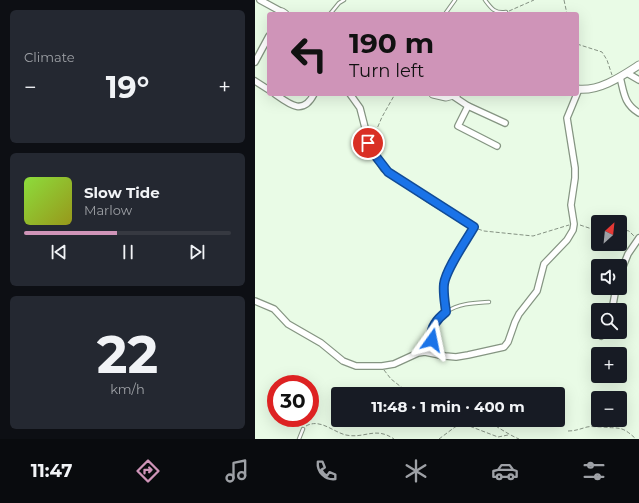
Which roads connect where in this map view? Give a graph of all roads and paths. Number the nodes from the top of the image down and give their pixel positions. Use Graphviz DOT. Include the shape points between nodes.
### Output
graph roads {
  1 [pos="261,0"];
  2 [pos="344,0"];
  3 [pos="455,0"];
  4 [pos="485,0"];
  5 [pos="534,0"];
  6 [pos="564,0"];
  7 [pos="280,12"];
  8 [pos="332,12"];
  9 [pos="446,12"];
  10 [pos="496,12"];
  11 [pos="506,12"];
  12 [pos="567,12"];
  13 [pos="267,40"];
  14 [pos="579,45"];
  15 [pos="255,62"];
  16 [pos="639,65"];
  17 [pos="627,73"];
  18 [pos="617,78"];
  19 [pos="639,80"];
  20 [pos="255,81"];
  21 [pos="267,89"];
  22 [pos="579,89"];
  23 [pos="278,96"];
  24 [pos="313,96"];
  25 [pos="351,96"];
  26 [pos="394,96"];
  27 [pos="456,96"];
  28 [pos="575,96"];
  29 [pos="468,106"];
  30 [pos="639,113"];
  31 [pos="505,123"];
  32 [pos="497,146"];
  33 [pos="370,147"];
  34 [pos="574,224"];
  35 [pos="474,227"];
  36 [pos="591,229"];
  37 [pos="627,231"];
  38 [pos="638,238"];
  39 [pos="626,259"];
  40 [pos="255,301"];
  41 [pos="489,302"];
  42 [pos="446,312"];
  43 [pos="440,355"];
  44 [pos="382,366"];
  45 [pos="401,387"];
  46 [pos="499,427"];
  47 [pos="303,429"];
  48 [pos="568,430"];
  49 [pos="508,435"];
  50 [pos="299,439"];
  51 [pos="394,439"];
  52 [pos="439,439"];
  53 [pos="519,439"];
  54 [pos="636,439"];
  1 -- 7 [label="street"];
  2 -- 8 [label="lane"];
  3 -- 9 [label="lane"];
  4 -- 10 [label="lane"];
  5 -- 11 [label="path"];
  6 -- 12 [label="path"];
  13 -- 15 [label="street"];
  14 -- 18 [label="path" via="602,52"];
  16 -- 17 [label="street"];
  17 -- 18 [label="street"];
  17 -- 19 [label="street"];
  18 -- 22 [label="street" via="600,86"];
  18 -- 30 [label="street" via="627,102"];
  20 -- 21 [label="street"];
  23 -- 24 [label="street" via="295,107 309,103"];
  25 -- 33 [label="street" via="360,108"];
  26 -- 33 [label="path"];
  27 -- 29 [label="street"];
  28 -- 34 [label="street" via="567,118 575,168 571,205"];
  29 -- 31 [label="street"];
  29 -- 32 [label="street" via="458,126"];
  33 -- 35 [label="street" via="388,172"];
  34 -- 35 [label="path" via="533,236 484,231"];
  34 -- 36 [label="path"];
  34 -- 43 [label="street" via="567,240 544,264 537,291 519,314 507,345 468,355"];
  35 -- 42 [label="street" via="444,282"];
  37 -- 38 [label="path"];
  38 -- 39 [label="street"];
  40 -- 44 [label="street" via="274,309 286,321 343,361 356,366"];
  41 -- 42 [label="lane" via="465,304"];
  42 -- 43 [label="street" via="437,320 431,331 432,340"];
  43 -- 44 [label="street" via="418,353 394,364"];
  44 -- 45 [label="path" via="391,379"];
  46 -- 49 [label="path"];
  47 -- 50 [label="lane"];
  47 -- 51 [label="path" via="310,424 319,423 347,435 379,432"];
  48 -- 54 [label="path" via="575,431 595,426 617,427 629,432"];
  49 -- 52 [label="path" via="498,437 464,424 455,427"];
  49 -- 53 [label="path"];
}
